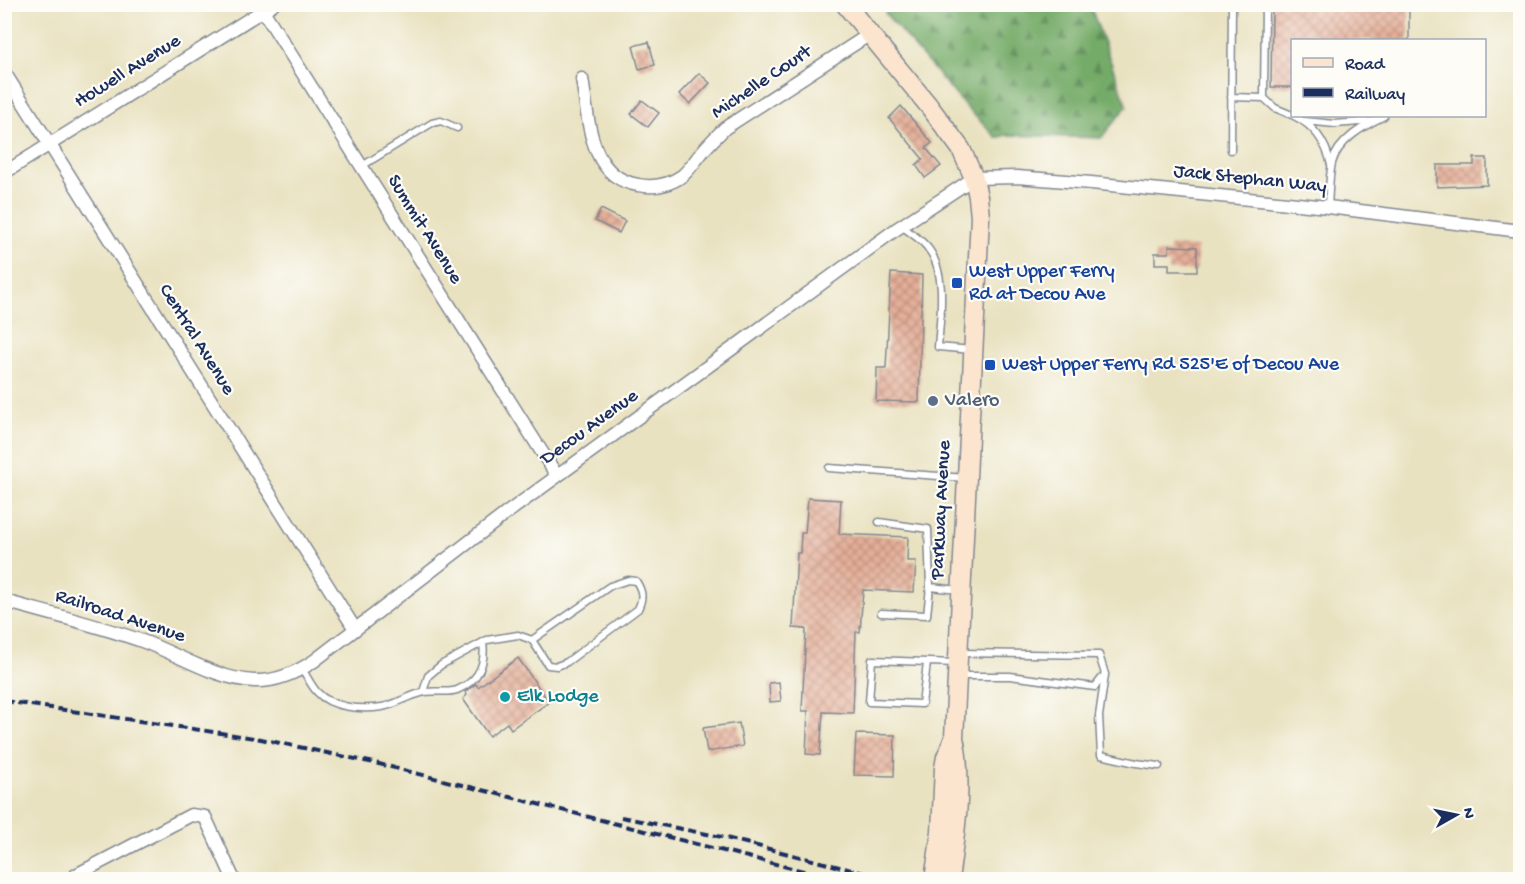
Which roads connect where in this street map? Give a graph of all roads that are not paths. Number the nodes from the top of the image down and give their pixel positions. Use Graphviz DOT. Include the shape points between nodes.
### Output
graph roads {
  1 [pos="1232,4"];
  2 [pos="1265,4"];
  3 [pos="265,6"];
  4 [pos="855,8"];
  5 [pos="870,34"];
  6 [pos="4,72"];
  7 [pos="582,79"];
  8 [pos="1231,97"];
  9 [pos="1264,98"];
  10 [pos="1291,114"];
  11 [pos="1297,117"];
  12 [pos="1382,117"];
  13 [pos="1305,121"];
  14 [pos="1374,121"];
  15 [pos="458,128"];
  16 [pos="50,145"];
  17 [pos="1231,150"];
  18 [pos="1331,165"];
  19 [pos="361,166"];
  20 [pos="4,173"];
  21 [pos="974,178"];
  22 [pos="1328,207"];
  23 [pos="901,226"];
  24 [pos="1521,231"];
  25 [pos="973,350"];
  26 [pos="829,468"];
  27 [pos="557,476"];
  28 [pos="966,478"];
  29 [pos="879,522"];
  30 [pos="930,587"];
  31 [pos="961,590"];
  32 [pos="4,601"];
  33 [pos="881,613"];
  34 [pos="355,628"];
  35 [pos="532,640"];
  36 [pos="483,642"];
  37 [pos="927,663"];
  38 [pos="957,664"];
  39 [pos="302,669"];
  40 [pos="222,674"];
  41 [pos="1105,674"];
  42 [pos="423,692"];
  43 [pos="954,738"];
  44 [pos="1159,766"];
  45 [pos="74,878"];
  46 [pos="234,879"];
  47 [pos="934,879"];
  48 [pos="949,879"];
  1 -- 8 [label="lane"];
  2 -- 9 [label="lane"];
  3 -- 16 [label="street, Howell Avenue"];
  3 -- 19 [label="street, Summit Avenue"];
  4 -- 5 [label="main road, Parkway Avenue"];
  5 -- 7 [label="street, Michelle Court" via="726,128 691,168 658,186 632,184 614,175 601,161 592,138"];
  5 -- 21 [label="main road, Parkway Avenue" via="961,149"];
  6 -- 16 [label="street, Central Avenue"];
  8 -- 9 [label="lane"];
  8 -- 17 [label="lane"];
  9 -- 10 [label="lane"];
  11 -- 13 [label="lane"];
  12 -- 14 [label="lane"];
  13 -- 14 [label="lane"];
  13 -- 18 [label="lane" via="1322,140"];
  14 -- 18 [label="lane" via="1340,146"];
  15 -- 19 [label="lane" via="441,121 432,123"];
  16 -- 20 [label="street, Howell Avenue"];
  16 -- 34 [label="street, Central Avenue"];
  18 -- 22 [label="lane"];
  19 -- 27 [label="street, Summit Avenue"];
  21 -- 22 [label="street, Jack Stephan Way" via="1080,182"];
  21 -- 23 [label="street, Decou Avenue"];
  21 -- 25 [label="main road, Parkway Avenue" via="980,217"];
  22 -- 24 [label="street, Jack Stephan Way"];
  23 -- 25 [label="lane" via="928,247 937,268 941,282 939,347"];
  23 -- 27 [label="street, Decou Avenue"];
  25 -- 28 [label="main road, Parkway Avenue"];
  26 -- 28 [label="lane"];
  27 -- 34 [label="street, Decou Avenue"];
  28 -- 31 [label="main road, Parkway Avenue"];
  29 -- 30 [label="lane" via="928,529"];
  30 -- 31 [label="lane"];
  30 -- 33 [label="lane" via="927,615"];
  31 -- 38 [label="main road, Parkway Avenue"];
  32 -- 40 [label="street, Railroad Avenue" via="95,625"];
  34 -- 39 [label="street, Decou Avenue"];
  35 -- 35 [label="lane" via="610,586 636,581 641,590 643,599 638,609 567,662 548,665"];
  35 -- 36 [label="lane" via="518,635"];
  36 -- 42 [label="lane" via="441,664 428,676"];
  36 -- 42 [label="lane" via="482,667 474,678 458,689"];
  37 -- 37 [label="lane" via="872,660 870,702 922,704"];
  37 -- 38 [label="lane"];
  38 -- 41 [label="lane" via="1010,676 1095,687"];
  38 -- 41 [label="lane" via="1099,655"];
  38 -- 43 [label="main road, Parkway Avenue"];
  39 -- 40 [label="street, Decou Avenue" via="280,678 256,681"];
  39 -- 42 [label="lane" via="318,694 352,708 383,707"];
  41 -- 44 [label="lane" via="1099,716 1101,755"];
  43 -- 47 [label="main road, Parkway Avenue" via="944,768"];
  43 -- 48 [label="main road, Parkway Avenue" via="959,773"];
  45 -- 46 [label="street" via="191,814 205,817"];
}
